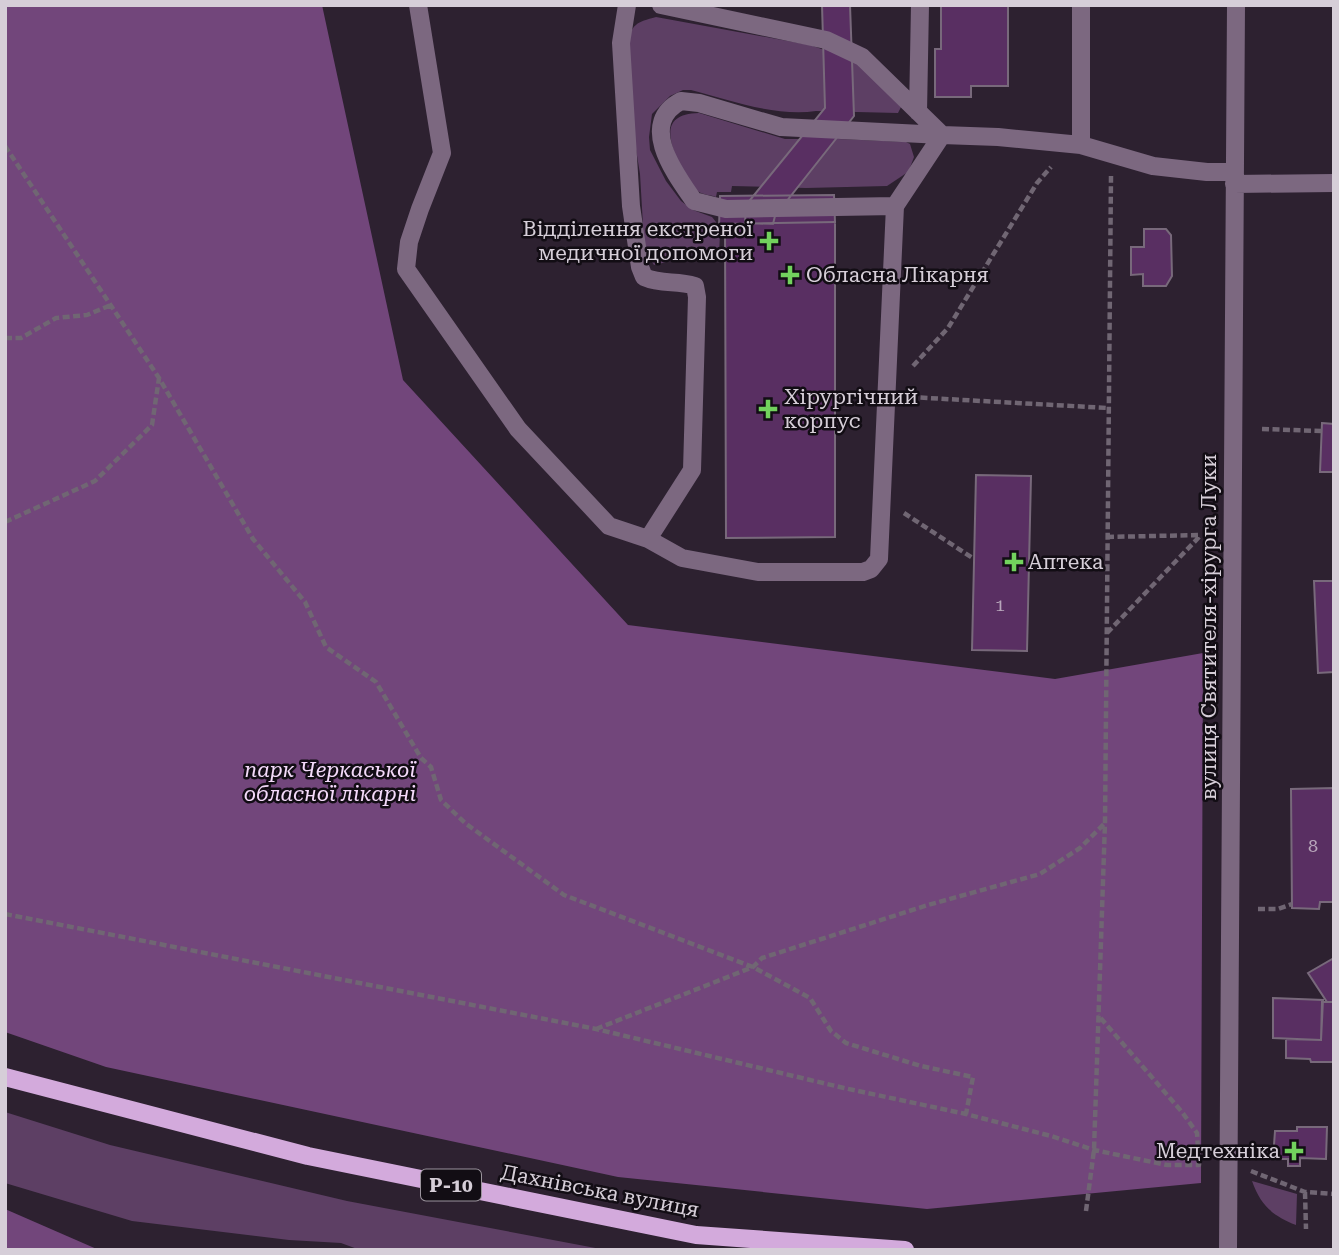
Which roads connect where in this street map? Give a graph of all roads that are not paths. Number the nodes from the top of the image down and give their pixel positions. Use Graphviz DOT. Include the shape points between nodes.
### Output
graph roads {
  1 [pos="418,5"];
  2 [pos="627,5"];
  3 [pos="661,5"];
  4 [pos="920,5"];
  5 [pos="1081,5"];
  6 [pos="1236,5"];
  7 [pos="918,112"];
  8 [pos="942,135"];
  9 [pos="1081,145"];
  10 [pos="1234,178"];
  11 [pos="1334,183"];
  12 [pos="895,206"];
  13 [pos="648,539"];
  14 [pos="5,1077"];
  15 [pos="905,1250"];
  16 [pos="1228,1250"];
  1 -- 13 [label="street" via="442,153 420,209 406,268 518,429 609,526"];
  2 -- 13 [label="street" via="621,43 631,206 640,267 644,277 655,282 695,286 697,297 692,470"];
  3 -- 7 [label="street" via="826,40 862,58"];
  4 -- 7 [label="street"];
  5 -- 9 [label="street"];
  6 -- 10 [label="street, вулиця Святителя-хірурга Луки"];
  7 -- 8 [label="street"];
  8 -- 9 [label="street"];
  8 -- 12 [label="street"];
  8 -- 12 [label="street" via="781,127 699,103 675,104 663,119 664,150 694,201 726,209"];
  9 -- 10 [label="street" via="1153,166"];
  10 -- 11 [label="street"];
  10 -- 16 [label="street, вулиця Святителя-хірурга Луки"];
  12 -- 13 [label="street" via="879,559 863,572 758,572 682,558"];
  14 -- 15 [label="main road, Дахнівська вулиця / Р-10" via="308,1156 696,1235"];
}
